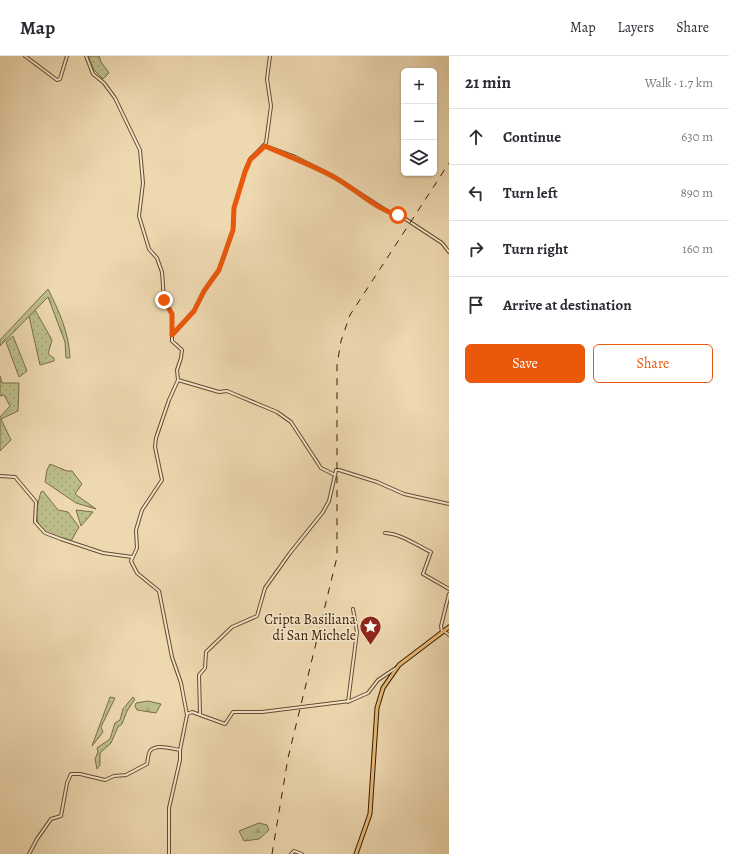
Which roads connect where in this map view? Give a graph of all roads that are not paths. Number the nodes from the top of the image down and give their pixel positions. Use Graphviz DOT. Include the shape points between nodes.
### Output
graph roads {
  1 [pos="24,56"];
  2 [pos="67,56"];
  3 [pos="86,56"];
  4 [pos="270,56"];
  5 [pos="265,146"];
  6 [pos="449,252"];
  7 [pos="172,335"];
  8 [pos="178,380"];
  9 [pos="335,475"];
  10 [pos="0,476"];
  11 [pos="449,504"];
  12 [pos="385,533"];
  13 [pos="132,557"];
  14 [pos="449,589"];
  15 [pos="449,594"];
  16 [pos="353,608"];
  17 [pos="449,627"];
  18 [pos="443,632"];
  19 [pos="449,635"];
  20 [pos="396,668"];
  21 [pos="348,702"];
  22 [pos="187,714"];
  23 [pos="200,714"];
  24 [pos="180,750"];
  25 [pos="29,854"];
  26 [pos="169,854"];
  27 [pos="291,854"];
  28 [pos="302,854"];
  29 [pos="356,854"];
  1 -- 2 [label="street" via="57,80 60,79"];
  3 -- 7 [label="street" via="93,74 104,83 115,98 140,150 143,183 138,216 149,249 157,258 162,272 164,300 172,314"];
  4 -- 5 [label="street" via="267,79 271,106"];
  5 -- 6 [label="street" via="295,157 333,176 387,211 404,218 442,243"];
  5 -- 7 [label="street" via="250,160 245,172 234,208 233,230 219,270 194,311"];
  7 -- 8 [label="street" via="172,341 182,350 177,370"];
  8 -- 9 [label="street" via="219,392 227,391 282,415 292,424 321,468"];
  8 -- 13 [label="street" via="168,400 155,447 162,480 142,510 136,530 136,548"];
  9 -- 11 [label="street" via="336,470 339,470 402,493"];
  9 -- 23 [label="street" via="324,512 265,588 256,616 232,627 206,652 205,668 199,675"];
  10 -- 13 [label="street" via="15,477 32,496 36,502 35,522 45,533 102,553"];
  12 -- 14 [label="street" via="393,533 408,539 431,552 422,574"];
  13 -- 22 [label="street" via="131,561 137,572 159,591"];
  15 -- 18 [label="street" via="441,626"];
  16 -- 21 [label="street" via="357,632"];
  17 -- 18 [label="main road"];
  18 -- 19 [label="street"];
  18 -- 20 [label="main road"];
  20 -- 21 [label="street" via="378,680 368,694"];
  20 -- 29 [label="main road" via="383,688 378,702 369,819"];
  21 -- 23 [label="street" via="262,712 233,712 226,724"];
  22 -- 23 [label="street"];
  22 -- 24 [label="street"];
  24 -- 25 [label="street" via="154,748 150,751 146,765 126,775 105,780 71,774 61,816 51,819"];
  24 -- 26 [label="street" via="169,808"];
  27 -- 28 [label="street" via="294,851"];
}
